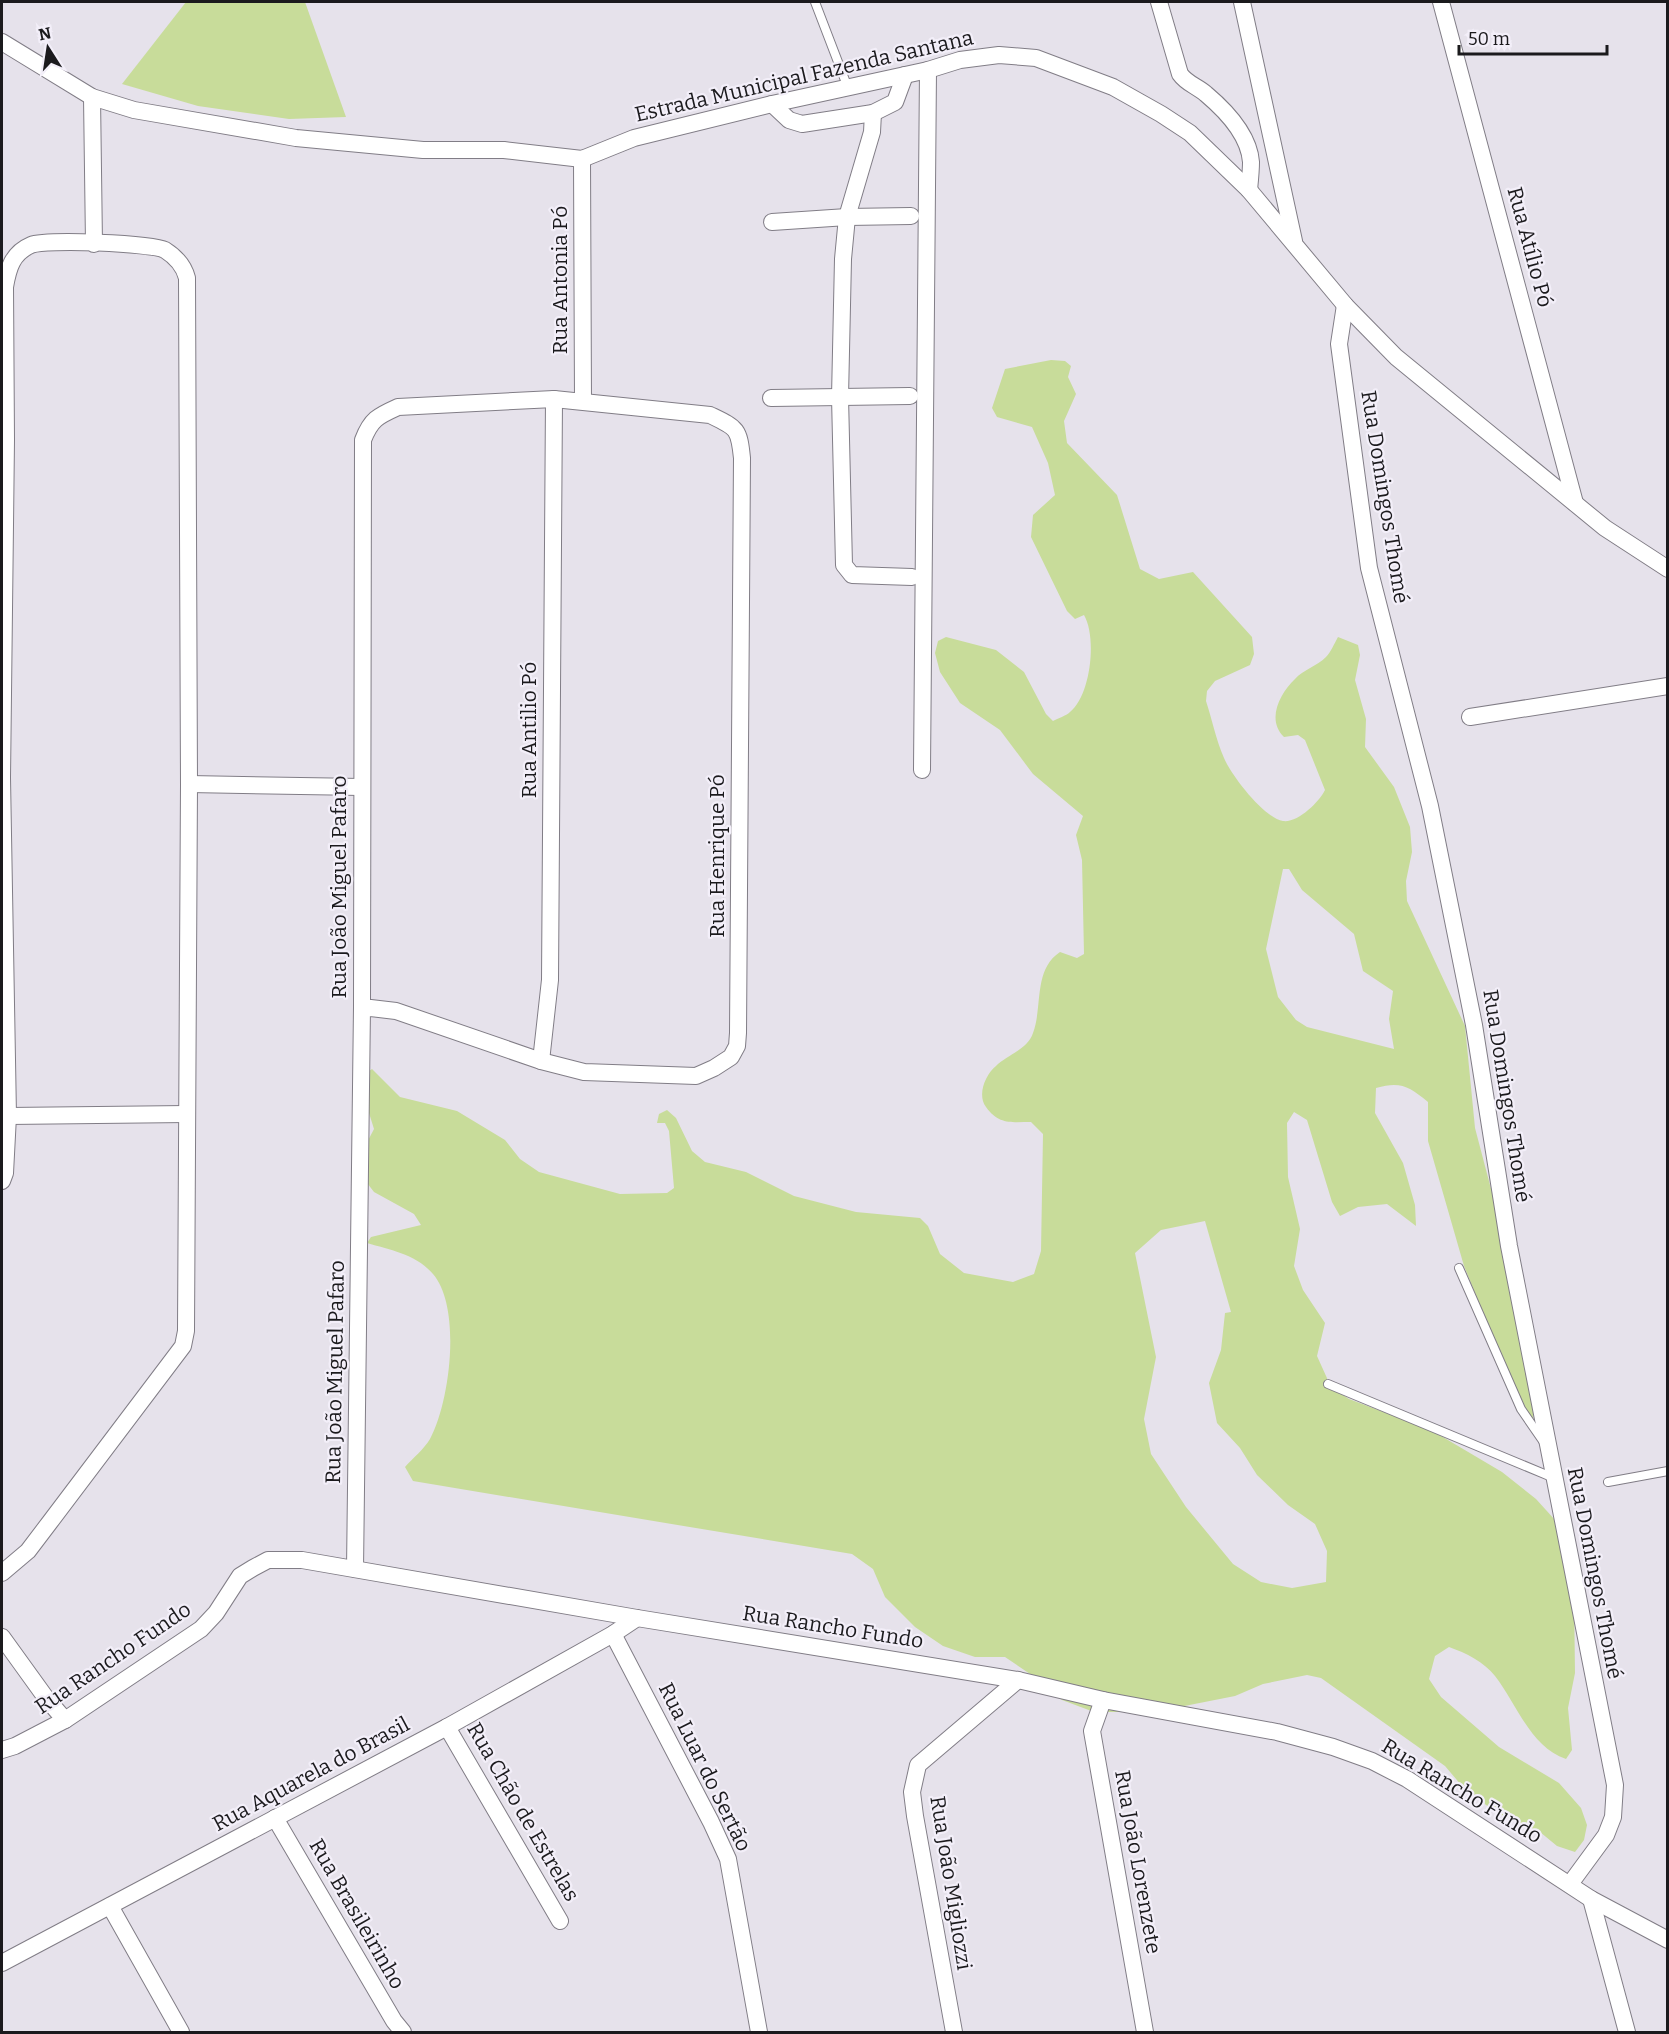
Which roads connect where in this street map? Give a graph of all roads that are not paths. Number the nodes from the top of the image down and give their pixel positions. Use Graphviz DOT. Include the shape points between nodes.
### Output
graph roads {
  1 [pos="815,2"];
  2 [pos="1159,2"];
  3 [pos="1242,2"];
  4 [pos="1441,2"];
  5 [pos="2,42"];
  6 [pos="928,70"];
  7 [pos="905,75"];
  8 [pos="848,88"];
  9 [pos="92,98"];
  10 [pos="772,104"];
  11 [pos="873,114"];
  12 [pos="582,159"];
  13 [pos="1249,190"];
  14 [pos="911,216"];
  15 [pos="847,217"];
  16 [pos="772,222"];
  17 [pos="94,244"];
  18 [pos="1295,245"];
  19 [pos="1345,304"];
  20 [pos="910,396"];
  21 [pos="840,397"];
  22 [pos="771,398"];
  23 [pos="554,399"];
  24 [pos="583,401"];
  25 [pos="4,440"];
  26 [pos="1575,503"];
  27 [pos="1668,569"];
  28 [pos="912,578"];
  29 [pos="1668,686"];
  30 [pos="1470,717"];
  31 [pos="922,770"];
  32 [pos="189,784"];
  33 [pos="362,787"];
  34 [pos="362,1007"];
  35 [pos="541,1061"];
  36 [pos="186,1114"];
  37 [pos="8,1116"];
  38 [pos="2,1181"];
  39 [pos="1459,1268"];
  40 [pos="1329,1384"];
  41 [pos="1548,1448"];
  42 [pos="1668,1472"];
  43 [pos="1554,1478"];
  44 [pos="1608,1482"];
  45 [pos="355,1569"];
  46 [pos="2,1573"];
  47 [pos="637,1618"];
  48 [pos="613,1634"];
  49 [pos="2,1637"];
  50 [pos="1018,1680"];
  51 [pos="1103,1700"];
  52 [pos="65,1720"];
  53 [pos="447,1727"];
  54 [pos="2,1750"];
  55 [pos="275,1818"];
  56 [pos="1570,1884"];
  57 [pos="1591,1899"];
  58 [pos="110,1906"];
  59 [pos="560,1921"];
  60 [pos="1668,1940"];
  61 [pos="2,1963"];
  62 [pos="181,2032"];
  63 [pos="403,2032"];
  64 [pos="759,2032"];
  65 [pos="954,2032"];
  66 [pos="1146,2032"];
  67 [pos="1627,2032"];
  1 -- 8 [label="lane"];
  2 -- 13 [label="street" via="1180,74 1224,110 1246,145 1251,160"];
  3 -- 18 [label="street"];
  4 -- 26 [label="street, Rua Atílio Pó"];
  5 -- 9 [label="street, Estrada Municipal Fazenda Santana"];
  6 -- 7 [label="street, Estrada Municipal Fazenda Santana"];
  6 -- 13 [label="street, Estrada Municipal Fazenda Santana" via="960,60 999,55 1036,58 1058,66 1113,87 1161,114 1190,133"];
  6 -- 31 [label="street"];
  7 -- 8 [label="street, Estrada Municipal Fazenda Santana"];
  7 -- 11 [label="street" via="896,102"];
  8 -- 10 [label="street, Estrada Municipal Fazenda Santana"];
  9 -- 12 [label="street, Estrada Municipal Fazenda Santana" via="134,110 296,138 423,150 504,150"];
  9 -- 17 [label="street"];
  10 -- 11 [label="street" via="789,120 802,124"];
  10 -- 12 [label="street, Estrada Municipal Fazenda Santana" via="634,138"];
  11 -- 15 [label="street" via="872,132"];
  12 -- 24 [label="street, Rua Antonia Pó"];
  13 -- 18 [label="street, Estrada Municipal Fazenda Santana"];
  14 -- 15 [label="street"];
  15 -- 16 [label="street"];
  15 -- 21 [label="street"];
  17 -- 25 [label="street" via="32,245 8,266"];
  17 -- 32 [label="street" via="164,249 185,268 187,278"];
  18 -- 19 [label="street, Estrada Municipal Fazenda Santana"];
  19 -- 26 [label="street, Estrada Municipal Fazenda Santana" via="1396,357"];
  19 -- 41 [label="street, Rua Domingos Thomé" via="1339,344 1369,568 1432,818 1474,1025 1509,1246"];
  20 -- 21 [label="street"];
  21 -- 22 [label="street"];
  21 -- 28 [label="street" via="844,565 852,575"];
  23 -- 24 [label="street, Rua João Miguel Pafaro"];
  23 -- 33 [label="street, Rua João Miguel Pafaro" via="398,407 376,418 368,428 363,440"];
  23 -- 35 [label="street, Rua Antilio Pó" via="550,980"];
  24 -- 35 [label="street, Rua Henrique Pó" via="710,415 732,426 740,436 738,1033 737,1046 730,1057 696,1076 584,1072"];
  25 -- 37 [label="street" via="2,778"];
  26 -- 27 [label="street, Estrada Municipal Fazenda Santana" via="1605,528"];
  29 -- 30 [label="street"];
  32 -- 33 [label="street"];
  32 -- 36 [label="street"];
  33 -- 34 [label="street, Rua João Miguel Pafaro"];
  34 -- 35 [label="street, Rua Henrique Pó" via="396,1011"];
  34 -- 45 [label="street, Rua João Miguel Pafaro"];
  36 -- 37 [label="street"];
  36 -- 46 [label="street" via="187,1313 183,1346 28,1551"];
  37 -- 38 [label="street"];
  39 -- 41 [label="lane" via="1521,1409"];
  40 -- 43 [label="lane"];
  41 -- 43 [label="street, Rua Domingos Thomé"];
  42 -- 44 [label="lane"];
  43 -- 56 [label="street, Rua Domingos Thomé" via="1614,1785 1613,1817 1606,1835"];
  45 -- 47 [label="street, Rua Rancho Fundo"];
  45 -- 52 [label="street, Rua Rancho Fundo" via="302,1560 268,1560 240,1576 201,1629"];
  47 -- 48 [label="street, Rua Aquarela do Brasil"];
  47 -- 50 [label="street, Rua Rancho Fundo"];
  48 -- 53 [label="street, Rua Aquarela do Brasil"];
  48 -- 64 [label="street, Rua Luar do Sertão" via="728,1858"];
  49 -- 52 [label="street"];
  50 -- 51 [label="street, Rua Rancho Fundo"];
  50 -- 65 [label="street, Rua João Migliozzi" via="918,1765 912,1792"];
  51 -- 56 [label="street, Rua Rancho Fundo" via="1277,1732 1372,1761 1407,1779"];
  51 -- 66 [label="street, Rua João Lorenzete" via="1092,1731"];
  52 -- 54 [label="street, Rua Rancho Fundo"];
  53 -- 55 [label="street, Rua Aquarela do Brasil"];
  53 -- 59 [label="street, Rua Chão de Estrelas"];
  55 -- 58 [label="street, Rua Aquarela do Brasil"];
  55 -- 63 [label="street, Rua Brasileirinho"];
  56 -- 57 [label="street, Rua Rancho Fundo"];
  57 -- 60 [label="street, Rua Rancho Fundo"];
  57 -- 67 [label="street"];
  58 -- 61 [label="street, Rua Aquarela do Brasil"];
  58 -- 62 [label="street"];
}
